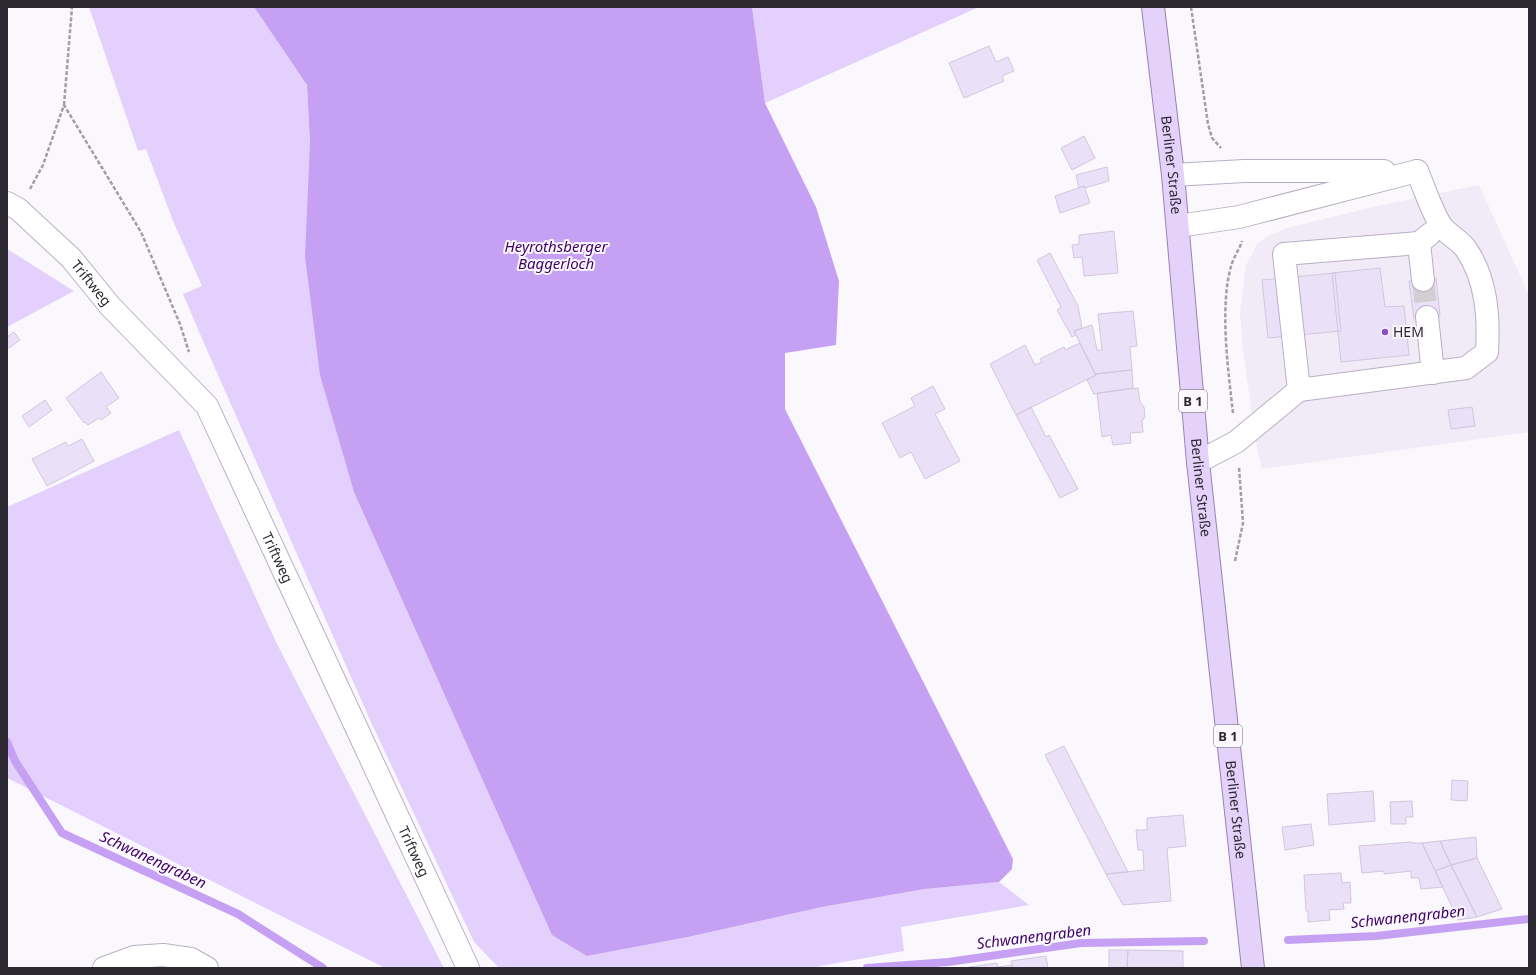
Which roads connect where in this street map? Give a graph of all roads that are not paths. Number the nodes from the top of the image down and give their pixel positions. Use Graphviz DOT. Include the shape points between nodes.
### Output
graph roads {
  1 [pos="1153,7"];
  2 [pos="1417,170"];
  3 [pos="1173,175"];
  4 [pos="13,206"];
  5 [pos="1440,225"];
  6 [pos="1178,226"];
  7 [pos="1419,243"];
  8 [pos="1423,280"];
  9 [pos="1427,317"];
  10 [pos="1433,373"];
  11 [pos="1299,390"];
  12 [pos="1198,462"];
  13 [pos="104,968"];
  14 [pos="207,968"];
  15 [pos="468,968"];
  16 [pos="1253,968"];
  1 -- 3 [label="main road, Berliner Straße / B 1"];
  2 -- 3 [label="lane"];
  2 -- 5 [label="lane"];
  2 -- 6 [label="lane" via="1239,216"];
  3 -- 6 [label="main road, Berliner Straße / B 1"];
  4 -- 15 [label="lane, Triftweg" via="71,258 110,306 207,406"];
  5 -- 7 [label="lane"];
  5 -- 10 [label="lane" via="1466,248 1478,270 1485,293 1487,352 1466,368"];
  6 -- 12 [label="main road, Berliner Straße / B 1"];
  7 -- 8 [label="lane"];
  7 -- 11 [label="lane" via="1284,254"];
  9 -- 10 [label="lane"];
  10 -- 11 [label="lane"];
  11 -- 12 [label="lane" via="1236,442"];
  12 -- 16 [label="main road, Berliner Straße / B 1"];
  13 -- 14 [label="lane" via="134,957 163,955 191,959"];
}
